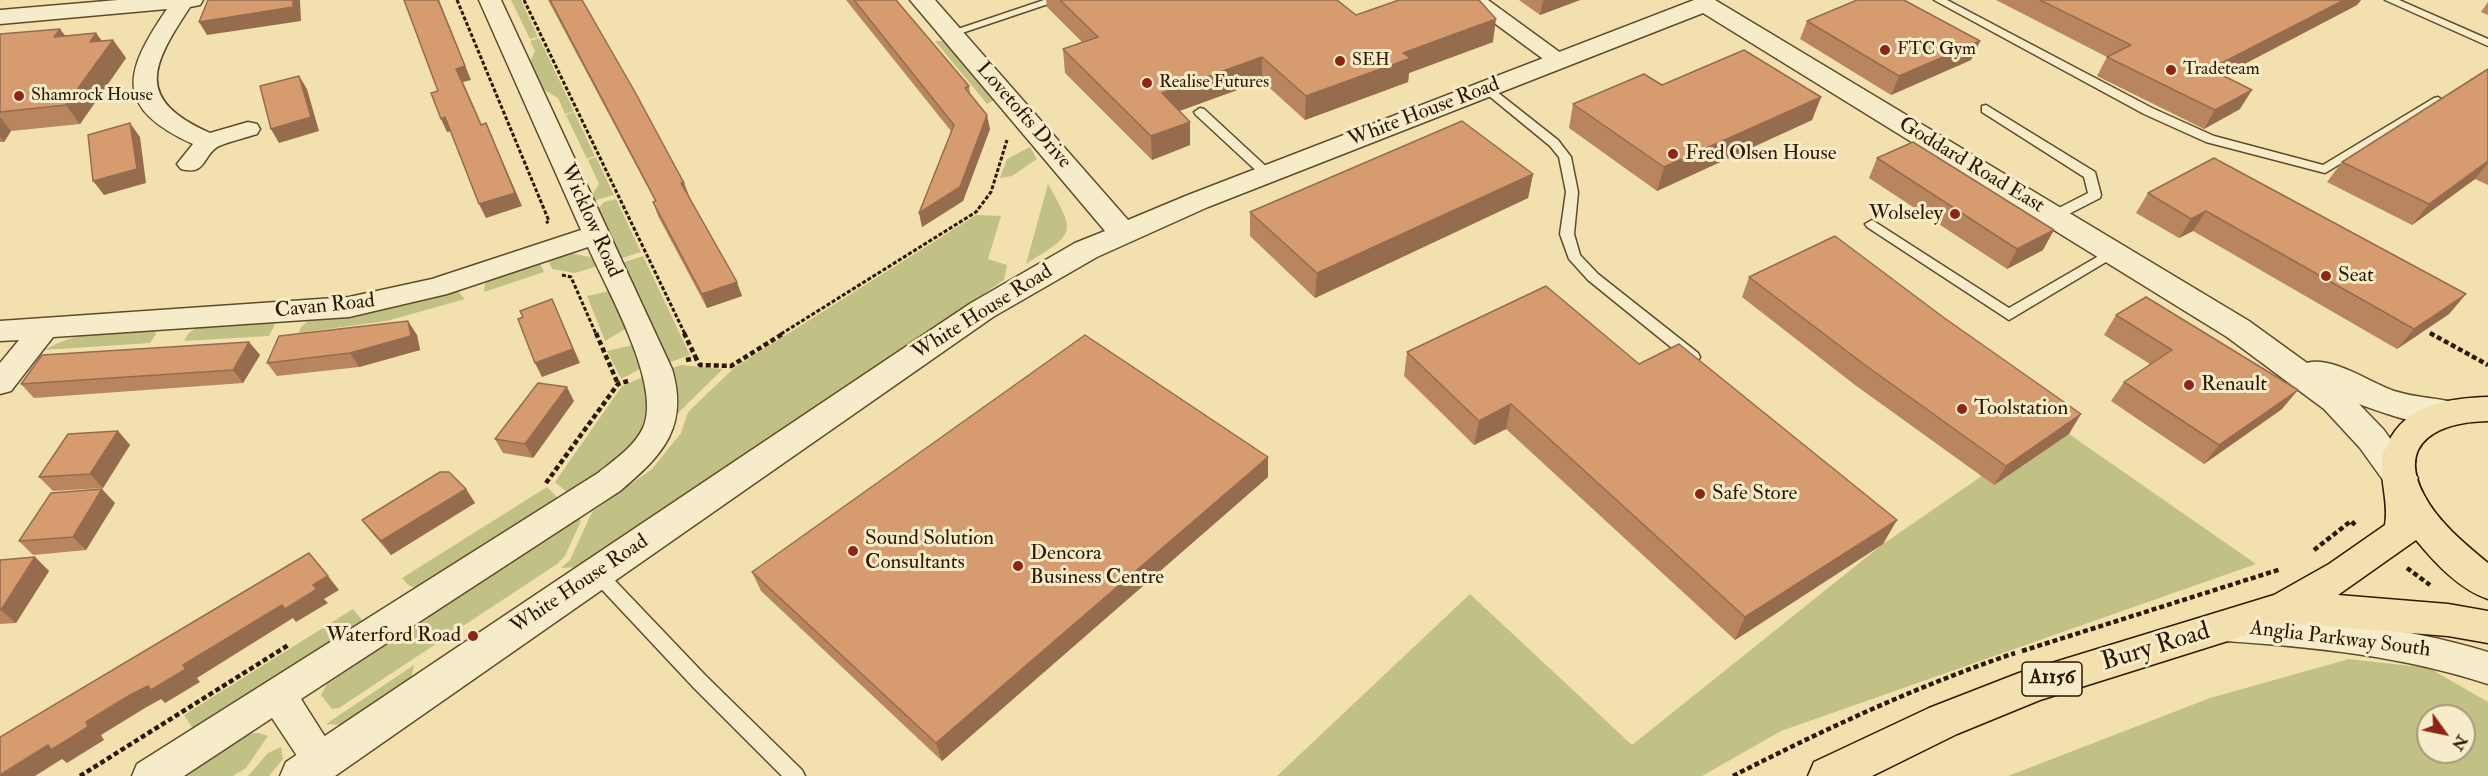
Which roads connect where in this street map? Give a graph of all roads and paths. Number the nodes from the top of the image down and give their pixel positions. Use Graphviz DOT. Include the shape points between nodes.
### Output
graph roads {
  1 [pos="188,0"];
  2 [pos="458,0"];
  3 [pos="490,0"];
  4 [pos="524,0"];
  5 [pos="922,0"];
  6 [pos="1055,0"];
  7 [pos="1474,0"];
  8 [pos="1939,0"];
  9 [pos="2390,0"];
  10 [pos="1710,2"];
  11 [pos="0,17"];
  12 [pos="952,33"];
  13 [pos="2488,43"];
  14 [pos="1558,59"];
  15 [pos="1487,88"];
  16 [pos="2447,96"];
  17 [pos="1986,109"];
  18 [pos="1200,112"];
  19 [pos="1028,120"];
  20 [pos="248,129"];
  21 [pos="208,142"];
  22 [pos="190,164"];
  23 [pos="1267,174"];
  24 [pos="2054,216"];
  25 [pos="1872,224"];
  26 [pos="1122,232"];
  27 [pos="595,235"];
  28 [pos="2114,253"];
  29 [pos="541,254"];
  30 [pos="45,328"];
  31 [pos="2238,329"];
  32 [pos="0,331"];
  33 [pos="2430,333"];
  34 [pos="696,358"];
  35 [pos="2488,364"];
  36 [pos="1705,366"];
  37 [pos="657,369"];
  38 [pos="0,383"];
  39 [pos="618,384"];
  40 [pos="2488,409"];
  41 [pos="2450,413"];
  42 [pos="2400,481"];
  43 [pos="538,488"];
  44 [pos="2350,522"];
  45 [pos="2382,549"];
  46 [pos="597,573"];
  47 [pos="2488,584"];
  48 [pos="2285,607"];
  49 [pos="2448,620"];
  50 [pos="2225,626"];
  51 [pos="2488,627"];
  52 [pos="299,638"];
  53 [pos="2488,668"];
  54 [pos="278,695"];
  55 [pos="312,769"];
  56 [pos="80,776"];
  57 [pos="151,776"];
  58 [pos="795,776"];
  59 [pos="1829,776"];
  1 -- 11 [label="street"];
  1 -- 21 [label="street" via="147,58 145,92 150,108 158,116"];
  2 -- 29 [label="path" via="549,220 533,232"];
  3 -- 27 [label="street, Wicklow Road"];
  4 -- 34 [label="path"];
  5 -- 12 [label="street, Lovetofts Drive"];
  6 -- 12 [label="lane"];
  7 -- 14 [label="street"];
  8 -- 16 [label="lane" via="2148,111 2210,139 2325,169"];
  9 -- 13 [label="lane"];
  10 -- 14 [label="street, White House Road"];
  10 -- 24 [label="street, Goddard Road East"];
  12 -- 19 [label="street, Lovetofts Drive"];
  14 -- 15 [label="street, White House Road"];
  15 -- 23 [label="street, White House Road"];
  15 -- 36 [label="lane" via="1554,143 1565,157 1572,192 1567,234 1574,256 1593,277"];
  17 -- 24 [label="lane" via="2090,175 2095,195"];
  18 -- 23 [label="lane"];
  19 -- 26 [label="street, Lovetofts Drive"];
  19 -- 34 [label="path" via="1003,128 1007,137 1005,151 991,192 976,212 731,366 700,365"];
  20 -- 21 [label="street"];
  21 -- 22 [label="street"];
  23 -- 26 [label="street, White House Road"];
  24 -- 28 [label="street, Goddard Road East"];
  25 -- 28 [label="lane" via="2009,315"];
  26 -- 46 [label="street, White House Road" via="982,310"];
  27 -- 29 [label="street, Cavan Road"];
  27 -- 37 [label="street, Wicklow Road"];
  28 -- 31 [label="street, Goddard Road East"];
  29 -- 30 [label="street, Cavan Road" via="426,290 350,307"];
  29 -- 39 [label="path" via="548,273 571,278"];
  30 -- 32 [label="street, Cavan Road"];
  30 -- 38 [label="street"];
  31 -- 41 [label="street, Goddard Road East" via="2376,398"];
  31 -- 42 [label="street, Goddard Road East" via="2336,400 2372,439"];
  33 -- 35 [label="path"];
  34 -- 37 [label="path"];
  37 -- 39 [label="path"];
  37 -- 54 [label="street, Wicklow Road" via="666,407 640,456 609,482"];
  39 -- 43 [label="path" via="548,482"];
  40 -- 41 [label="main road"];
  41 -- 42 [label="main road" via="2415,428 2400,449"];
  42 -- 45 [label="main road, Bury Road" via="2405,512 2402,532"];
  42 -- 47 [label="main road" via="2434,538"];
  44 -- 45 [label="path"];
  45 -- 48 [label="main road, Bury Road"];
  45 -- 49 [label="path" via="2431,586"];
  46 -- 55 [label="street, White House Road"];
  46 -- 58 [label="lane"];
  48 -- 49 [label="main road, Bury Road"];
  48 -- 50 [label="main road, Bury Road / A1156"];
  49 -- 51 [label="main road, Bury Road"];
  50 -- 53 [label="street, Anglia Parkway South" via="2367,639 2449,654"];
  50 -- 59 [label="main road, Bury Road / A1156" via="2033,685 1943,721"];
  52 -- 56 [label="path"];
  54 -- 55 [label="street, White House Road"];
  54 -- 57 [label="street"];
}
